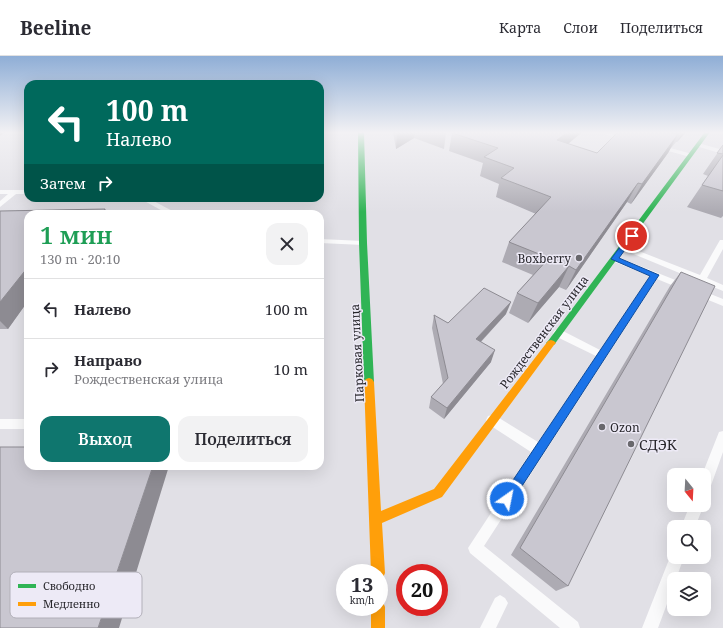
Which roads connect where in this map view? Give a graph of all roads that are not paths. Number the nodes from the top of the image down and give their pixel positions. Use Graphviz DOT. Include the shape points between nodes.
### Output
graph roads {
  1 [pos="361,159"];
  2 [pos="687,159"];
  3 [pos="0,192"];
  4 [pos="14,192"];
  5 [pos="24,192"];
  6 [pos="149,202"];
  7 [pos="0,205"];
  8 [pos="161,210"];
  9 [pos="324,241"];
  10 [pos="723,242"];
  11 [pos="363,243"];
  12 [pos="623,248"];
  13 [pos="615,259"];
  14 [pos="655,275"];
  15 [pos="702,279"];
  16 [pos="723,288"];
  17 [pos="723,303"];
  18 [pos="558,333"];
  19 [pos="602,354"];
  20 [pos="492,420"];
  21 [pos="0,424"];
  22 [pos="24,424"];
  23 [pos="723,436"];
  24 [pos="539,450"];
  25 [pos="711,468"];
  26 [pos="376,519"];
  27 [pos="378,564"];
  28 [pos="674,564"];
  29 [pos="500,603"];
  30 [pos="378,616"];
  31 [pos="378,628"];
  32 [pos="488,628"];
  33 [pos="572,628"];
  34 [pos="650,628"];
  1 -- 11 [label="street, Парковая улица"];
  2 -- 12 [label="street, Рождественская улица"];
  3 -- 4 [label="lane"];
  4 -- 5 [label="lane"];
  4 -- 7 [label="lane"];
  6 -- 8 [label="lane"];
  9 -- 11 [label="lane"];
  10 -- 15 [label="lane"];
  11 -- 26 [label="street, Парковая улица"];
  12 -- 13 [label="street, Рождественская улица"];
  12 -- 15 [label="lane"];
  13 -- 14 [label="lane"];
  13 -- 18 [label="street, Рождественская улица"];
  14 -- 17 [label="lane"];
  14 -- 19 [label="lane"];
  15 -- 16 [label="lane"];
  18 -- 19 [label="lane"];
  18 -- 20 [label="street, Рождественская улица"];
  19 -- 24 [label="lane"];
  20 -- 24 [label="lane"];
  20 -- 26 [label="street, Рождественская улица" via="438,492"];
  21 -- 22 [label="lane"];
  23 -- 25 [label="lane"];
  24 -- 33 [label="lane" via="475,548"];
  26 -- 27 [label="street, Парковая улица"];
  28 -- 34 [label="lane"];
  29 -- 32 [label="lane"];
  30 -- 31 [label="street"];
}
